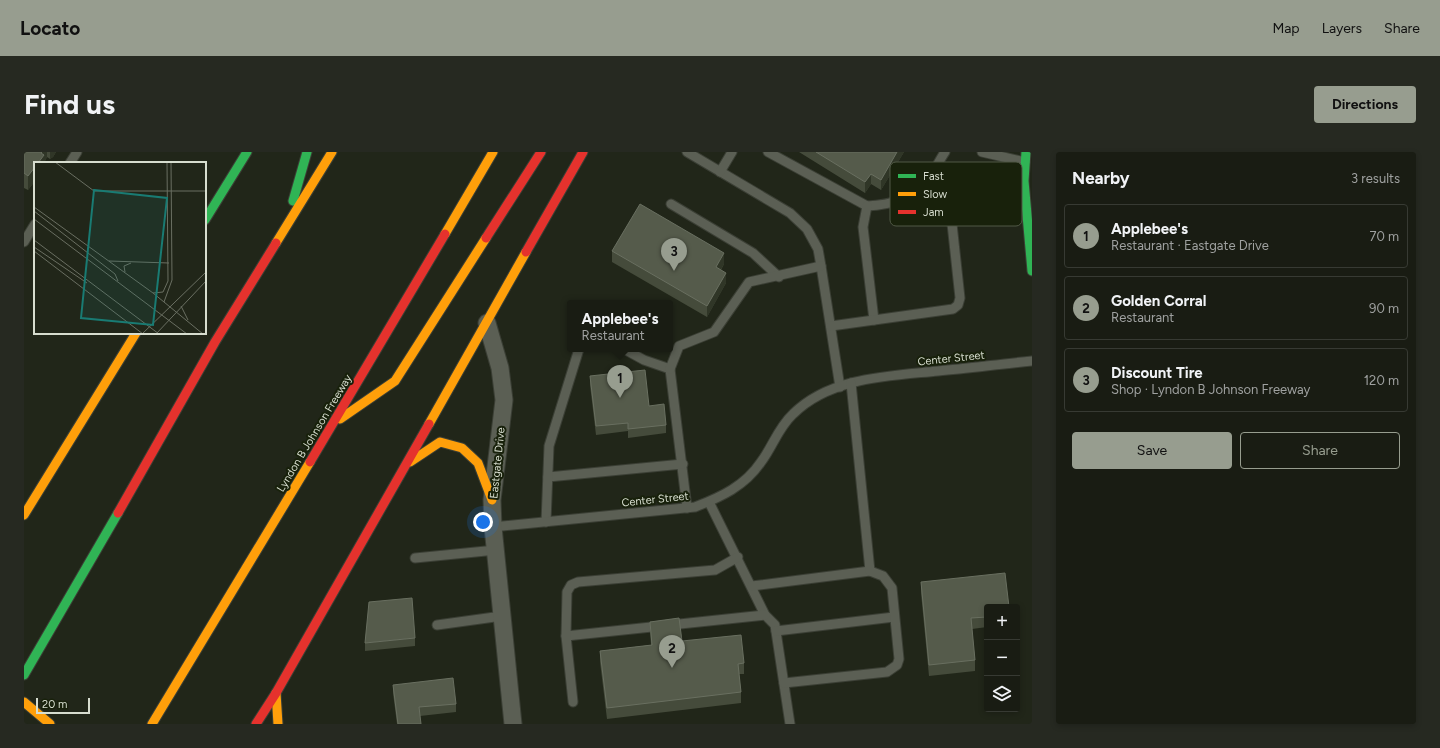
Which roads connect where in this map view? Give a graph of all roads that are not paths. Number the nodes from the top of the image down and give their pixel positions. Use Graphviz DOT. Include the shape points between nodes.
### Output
graph roads {
  1 [pos="77,152"];
  2 [pos="247,152"];
  3 [pos="307,152"];
  4 [pos="332,152"];
  5 [pos="493,152"];
  6 [pos="542,152"];
  7 [pos="583,152"];
  8 [pos="687,152"];
  9 [pos="732,152"];
  10 [pos="768,152"];
  11 [pos="945,152"];
  12 [pos="982,152"];
  13 [pos="1026,152"];
  14 [pos="71,162"];
  15 [pos="938,162"];
  16 [pos="1025,162"];
  17 [pos="720,172"];
  18 [pos="671,204"];
  19 [pos="890,204"];
  20 [pos="867,206"];
  21 [pos="206,218"];
  22 [pos="34,226"];
  23 [pos="952,226"];
  24 [pos="284,230"];
  25 [pos="24,242"];
  26 [pos="821,266"];
  27 [pos="1032,271"];
  28 [pos="779,277"];
  29 [pos="874,320"];
  30 [pos="487,323"];
  31 [pos="831,326"];
  32 [pos="135,334"];
  33 [pos="578,352"];
  34 [pos="629,352"];
  35 [pos="1032,361"];
  36 [pos="670,369"];
  37 [pos="851,383"];
  38 [pos="840,387"];
  39 [pos="334,423"];
  40 [pos="407,463"];
  41 [pos="683,464"];
  42 [pos="548,477"];
  43 [pos="492,500"];
  44 [pos="709,502"];
  45 [pos="688,508"];
  46 [pos="24,515"];
  47 [pos="546,522"];
  48 [pos="493,527"];
  49 [pos="496,550"];
  50 [pos="738,557"];
  51 [pos="415,558"];
  52 [pos="870,571"];
  53 [pos="752,586"];
  54 [pos="765,615"];
  55 [pos="502,616"];
  56 [pos="894,618"];
  57 [pos="437,625"];
  58 [pos="776,632"];
  59 [pos="566,636"];
  60 [pos="24,675"];
  61 [pos="784,683"];
  62 [pos="276,693"];
  63 [pos="24,702"];
  64 [pos="573,702"];
  65 [pos="50,724"];
  66 [pos="152,724"];
  67 [pos="256,724"];
  68 [pos="278,724"];
  69 [pos="513,724"];
  70 [pos="790,724"];
  1 -- 14 [label="lane"];
  2 -- 21 [label="main road"];
  3 -- 24 [label="main road"];
  4 -- 24 [label="main road"];
  5 -- 39 [label="main road, Lyndon B Johnson Freeway"];
  6 -- 39 [label="main road" via="395,381"];
  7 -- 30 [label="main road"];
  8 -- 17 [label="lane"];
  9 -- 17 [label="lane"];
  10 -- 20 [label="lane"];
  11 -- 15 [label="lane"];
  12 -- 16 [label="lane"];
  13 -- 16 [label="main road"];
  16 -- 27 [label="main road" via="1024,181"];
  17 -- 26 [label="lane" via="790,213 808,229 818,249"];
  18 -- 28 [label="lane" via="753,254"];
  19 -- 20 [label="lane"];
  20 -- 29 [label="lane" via="863,227"];
  22 -- 25 [label="lane"];
  23 -- 29 [label="lane" via="960,298 958,305 953,309"];
  24 -- 60 [label="main road" via="215,342"];
  26 -- 28 [label="lane"];
  26 -- 31 [label="lane"];
  28 -- 36 [label="lane" via="749,282 714,332 679,346"];
  29 -- 31 [label="lane"];
  30 -- 40 [label="main road"];
  30 -- 43 [label="street, Eastgate Drive" via="500,368 504,400"];
  31 -- 38 [label="lane"];
  32 -- 46 [label="main road"];
  33 -- 42 [label="lane" via="549,446"];
  34 -- 36 [label="lane"];
  35 -- 37 [label="lane, Center Street" via="883,377"];
  36 -- 41 [label="lane"];
  37 -- 38 [label="lane, Center Street"];
  37 -- 52 [label="lane"];
  38 -- 44 [label="lane, Center Street" via="813,397 793,414 777,432 762,462 745,481 725,495"];
  39 -- 66 [label="main road, Lyndon B Johnson Freeway"];
  40 -- 43 [label="main road" via="440,442 462,448 478,463"];
  40 -- 62 [label="main road"];
  41 -- 42 [label="lane"];
  41 -- 45 [label="lane"];
  42 -- 47 [label="lane"];
  43 -- 48 [label="street, Eastgate Drive"];
  44 -- 45 [label="lane, Center Street"];
  44 -- 50 [label="lane"];
  45 -- 47 [label="lane, Center Street"];
  47 -- 48 [label="lane, Center Street"];
  48 -- 49 [label="street, Eastgate Drive"];
  49 -- 51 [label="lane"];
  49 -- 55 [label="street, Eastgate Drive"];
  50 -- 53 [label="lane"];
  50 -- 59 [label="lane" via="715,570 578,582 571,585 567,592"];
  52 -- 53 [label="lane"];
  52 -- 56 [label="lane" via="883,576 889,582 892,588"];
  53 -- 54 [label="lane"];
  54 -- 58 [label="lane" via="775,625"];
  54 -- 59 [label="lane"];
  55 -- 57 [label="lane"];
  55 -- 69 [label="street, Eastgate Drive"];
  56 -- 58 [label="lane"];
  56 -- 61 [label="lane" via="899,659 893,670"];
  58 -- 61 [label="lane"];
  59 -- 64 [label="lane"];
  61 -- 70 [label="lane"];
  62 -- 67 [label="main road"];
  62 -- 68 [label="main road"];
  63 -- 65 [label="main road"];
}
